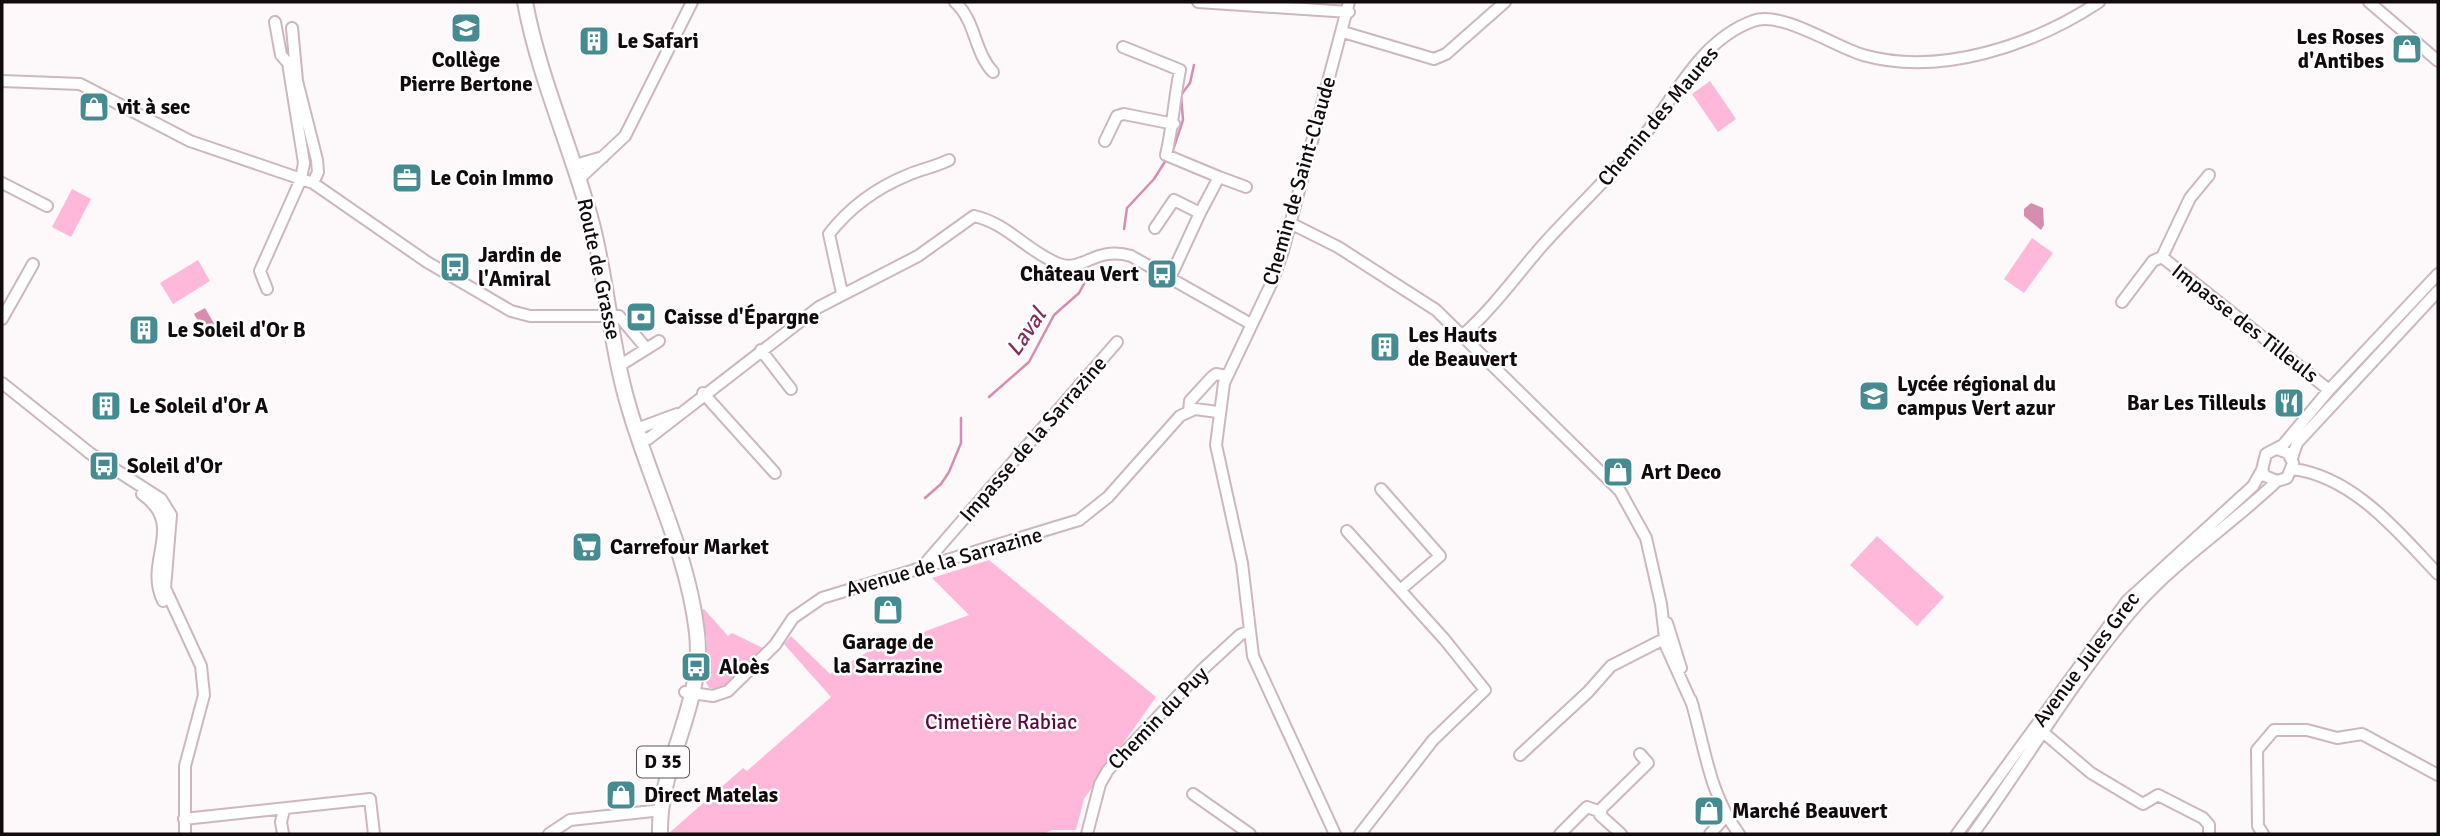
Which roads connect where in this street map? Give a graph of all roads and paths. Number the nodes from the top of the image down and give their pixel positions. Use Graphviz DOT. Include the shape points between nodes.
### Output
graph roads {
  1 [pos="525,2"];
  2 [pos="692,2"];
  3 [pos="955,2"];
  4 [pos="1198,2"];
  5 [pos="1506,2"];
  6 [pos="2099,2"];
  7 [pos="2369,2"];
  8 [pos="2390,2"];
  9 [pos="1349,7"];
  10 [pos="2381,12"];
  11 [pos="275,22"];
  12 [pos="292,29"];
  13 [pos="1343,33"];
  14 [pos="1123,47"];
  15 [pos="2438,61"];
  16 [pos="993,72"];
  17 [pos="3,81"];
  18 [pos="1174,124"];
  19 [pos="1105,141"];
  20 [pos="949,160"];
  21 [pos="577,172"];
  22 [pos="2209,175"];
  23 [pos="1219,177"];
  24 [pos="307,181"];
  25 [pos="2,183"];
  26 [pos="1246,187"];
  27 [pos="47,206"];
  28 [pos="1200,213"];
  29 [pos="1290,223"];
  30 [pos="1155,228"];
  31 [pos="2162,257"];
  32 [pos="33,264"];
  33 [pos="2438,274"];
  34 [pos="1170,278"];
  35 [pos="267,289"];
  36 [pos="2438,291"];
  37 [pos="842,293"];
  38 [pos="2122,302"];
  39 [pos="609,316"];
  40 [pos="2,319"];
  41 [pos="1251,324"];
  42 [pos="1464,334"];
  43 [pos="659,341"];
  44 [pos="1117,342"];
  45 [pos="646,348"];
  46 [pos="761,350"];
  47 [pos="619,366"];
  48 [pos="1227,376"];
  49 [pos="2,383"];
  50 [pos="791,389"];
  51 [pos="2329,390"];
  52 [pos="703,393"];
  53 [pos="1189,411"];
  54 [pos="1218,412"];
  55 [pos="638,436"];
  56 [pos="2277,449"];
  57 [pos="2292,463"];
  58 [pos="2262,470"];
  59 [pos="775,473"];
  60 [pos="2277,481"];
  61 [pos="1381,489"];
  62 [pos="1348,531"];
  63 [pos="921,568"];
  64 [pos="2438,574"];
  65 [pos="1400,590"];
  66 [pos="1661,604"];
  67 [pos="1249,631"];
  68 [pos="1664,639"];
  69 [pos="1250,644"];
  70 [pos="1228,648"];
  71 [pos="689,693"];
  72 [pos="1693,706"];
  73 [pos="2044,733"];
  74 [pos="1640,754"];
  75 [pos="1520,755"];
  76 [pos="2438,775"];
  77 [pos="1193,794"];
  78 [pos="284,810"];
  79 [pos="659,810"];
  80 [pos="1601,812"];
  81 [pos="1727,815"];
  82 [pos="184,819"];
  83 [pos="185,834"];
  84 [pos="283,834"];
  85 [pos="374,834"];
  86 [pos="549,834"];
  87 [pos="654,834"];
  88 [pos="660,834"];
  89 [pos="1087,834"];
  90 [pos="1250,834"];
  91 [pos="1335,834"];
  92 [pos="1360,834"];
  93 [pos="1560,834"];
  94 [pos="1621,834"];
  95 [pos="1710,834"];
  96 [pos="1740,834"];
  97 [pos="1957,834"];
  98 [pos="1973,834"];
  99 [pos="2209,834"];
  100 [pos="2263,834"];
  1 -- 21 [label="main road, Route de Grasse / D 35" via="543,75"];
  2 -- 21 [label="street" via="619,143"];
  3 -- 16 [label="street" via="973,26"];
  4 -- 9 [label="street"];
  5 -- 13 [label="street" via="1446,54 1434,59"];
  6 -- 42 [label="street, Chemin des Maures" via="2034,38 1996,51 1907,62 1861,55 1768,19 1744,25 1701,57 1617,169"];
  7 -- 10 [label="street"];
  8 -- 10 [label="street"];
  9 -- 13 [label="street, Chemin de Saint-Claude"];
  10 -- 15 [label="street"];
  11 -- 24 [label="street" via="281,55 288,62"];
  12 -- 24 [label="street" via="297,81 317,160 318,172"];
  13 -- 29 [label="street, Chemin de Saint-Claude"];
  14 -- 18 [label="street" via="1180,70"];
  17 -- 24 [label="street" via="80,84 190,141"];
  18 -- 19 [label="street" via="1124,114 1117,116"];
  18 -- 23 [label="street" via="1166,155"];
  20 -- 37 [label="street" via="909,174 855,204 838,222 829,234"];
  21 -- 39 [label="main road, Route de Grasse / D 35" via="600,257"];
  22 -- 31 [label="street, Impasse des Tilleuls" via="2190,198"];
  23 -- 26 [label="street"];
  23 -- 28 [label="street"];
  24 -- 35 [label="street" via="265,257 260,271"];
  24 -- 39 [label="street" via="494,304 530,316"];
  25 -- 27 [label="street"];
  28 -- 30 [label="street" via="1174,200"];
  28 -- 34 [label="street"];
  29 -- 41 [label="street, Chemin de Saint-Claude" via="1273,280"];
  29 -- 42 [label="street" via="1338,247 1436,310"];
  31 -- 38 [label="street, Impasse des Tilleuls" via="2153,261"];
  31 -- 51 [label="street, Impasse des Tilleuls"];
  32 -- 40 [label="street"];
  33 -- 51 [label="street"];
  34 -- 37 [label="street" via="1115,251 1076,265 1059,264 989,219 974,216 918,256"];
  34 -- 41 [label="street"];
  36 -- 57 [label="street" via="2297,443"];
  37 -- 46 [label="street"];
  39 -- 45 [label="street" via="624,319"];
  39 -- 47 [label="main road, Route de Grasse / D 35"];
  41 -- 48 [label="street, Chemin de Saint-Claude"];
  42 -- 66 [label="street" via="1620,491 1646,538"];
  43 -- 45 [label="street"];
  44 -- 63 [label="street, Impasse de la Sarrazine"];
  45 -- 47 [label="street"];
  46 -- 50 [label="street"];
  46 -- 52 [label="street"];
  47 -- 55 [label="main road, Route de Grasse / D 35"];
  48 -- 53 [label="street, Avenue de la Sarrazine" via="1212,377 1190,401"];
  48 -- 54 [label="street, Chemin de Saint-Claude"];
  49 -- 82 [label="street" via="88,452 166,506 172,527 163,558 165,588 201,666 204,695 185,766"];
  51 -- 56 [label="street"];
  52 -- 55 [label="street" via="677,414 642,427"];
  52 -- 59 [label="street"];
  53 -- 54 [label="street"];
  53 -- 63 [label="street, Avenue de la Sarrazine" via="1079,520"];
  54 -- 67 [label="street, Chemin de Saint-Claude" via="1217,455 1242,563"];
  55 -- 71 [label="main road, Route de Grasse / D 35" via="688,578 698,636"];
  56 -- 57 [label="street"];
  56 -- 58 [label="street" via="2266,454"];
  57 -- 60 [label="street" via="2287,478"];
  57 -- 64 [label="street" via="2356,493"];
  58 -- 60 [label="street"];
  58 -- 97 [label="street, Avenue Jules Grec" via="2253,486 2127,601"];
  60 -- 73 [label="street, Avenue Jules Grec" via="2137,606"];
  61 -- 65 [label="street" via="1440,556"];
  62 -- 65 [label="street"];
  63 -- 71 [label="street, Avenue de la Sarrazine" via="810,605 728,691 713,696"];
  65 -- 92 [label="street" via="1485,690 1433,740"];
  66 -- 68 [label="street"];
  66 -- 72 [label="street"];
  67 -- 69 [label="street, Chemin de Saint-Claude"];
  67 -- 70 [label="street, Chemin du Puy"];
  68 -- 72 [label="street"];
  68 -- 75 [label="street" via="1611,666"];
  69 -- 70 [label="street"];
  69 -- 91 [label="street, Chemin de Saint-Claude"];
  70 -- 89 [label="street, Chemin du Puy" via="1103,776"];
  71 -- 79 [label="main road, D 35"];
  72 -- 81 [label="street" via="1709,778"];
  73 -- 98 [label="street, Avenue Jules Grec"];
  73 -- 99 [label="street, Avenue Jules Grec" via="2091,773 2143,804 2158,795 2203,818"];
  74 -- 80 [label="street" via="1648,763"];
  76 -- 100 [label="street" via="2362,734 2337,738 2307,730 2274,730 2257,750 2258,826"];
  77 -- 90 [label="street"];
  78 -- 82 [label="street"];
  78 -- 84 [label="street"];
  78 -- 85 [label="street" via="370,799"];
  79 -- 86 [label="street" via="570,820"];
  79 -- 87 [label="main road, D 35"];
  79 -- 88 [label="main road, D 35"];
  80 -- 93 [label="street" via="1587,807"];
  80 -- 94 [label="street"];
  81 -- 95 [label="street"];
  81 -- 96 [label="street"];
  82 -- 83 [label="street"];
}
